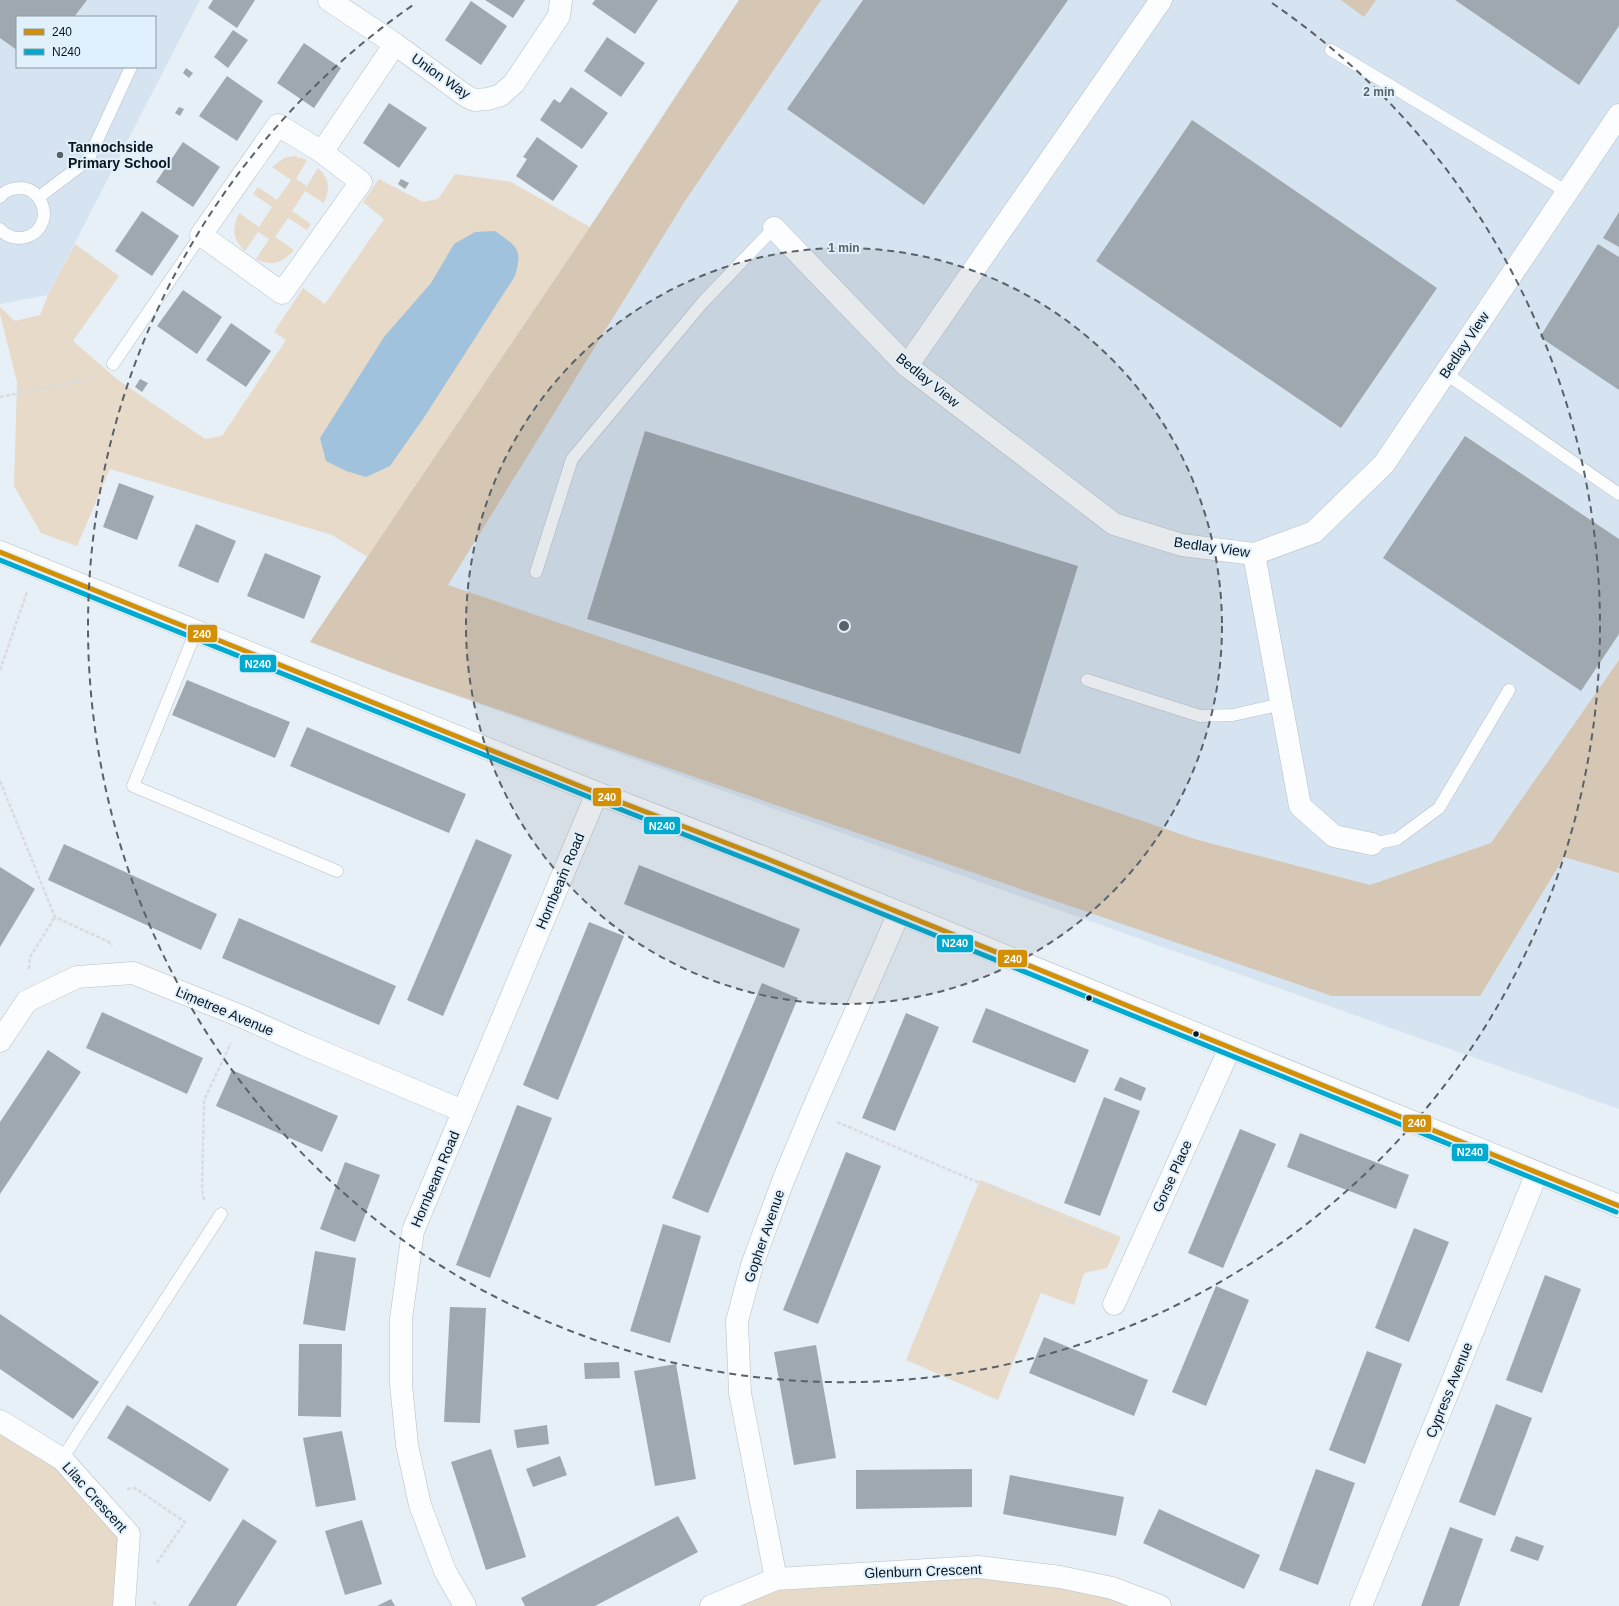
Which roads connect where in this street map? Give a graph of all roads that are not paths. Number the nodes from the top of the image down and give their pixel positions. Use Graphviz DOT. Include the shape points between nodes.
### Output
graph roads {
  1 [pos="329,0"];
  2 [pos="561,0"];
  3 [pos="1161,0"];
  4 [pos="395,44"];
  5 [pos="1330,50"];
  6 [pos="131,68"];
  7 [pos="1619,115"];
  8 [pos="322,152"];
  9 [pos="1566,192"];
  10 [pos="0,195"];
  11 [pos="39,197"];
  12 [pos="774,228"];
  13 [pos="0,229"];
  14 [pos="201,235"];
  15 [pos="113,364"];
  16 [pos="907,366"];
  17 [pos="1445,373"];
  18 [pos="1619,494"];
  19 [pos="0,552"];
  20 [pos="1254,554"];
  21 [pos="536,572"];
  22 [pos="196,632"];
  23 [pos="1087,680"];
  24 [pos="1509,690"];
  25 [pos="1282,704"];
  26 [pos="597,793"];
  27 [pos="1372,844"];
  28 [pos="337,871"];
  29 [pos="898,913"];
  30 [pos="0,1041"];
  31 [pos="1230,1048"];
  32 [pos="463,1111"];
  33 [pos="1537,1173"];
  34 [pos="1619,1206"];
  35 [pos="221,1214"];
  36 [pos="1114,1304"];
  37 [pos="0,1421"];
  38 [pos="62,1458"];
  39 [pos="776,1579"];
  40 [pos="124,1606"];
  41 [pos="465,1606"];
  42 [pos="711,1606"];
  43 [pos="1160,1606"];
  44 [pos="1361,1606"];
  1 -- 4 [label="street, Union Way"];
  2 -- 4 [label="street, Union Way" via="559,16 514,83 501,95 488,100 474,100 466,96"];
  3 -- 16 [label="street"];
  4 -- 8 [label="street"];
  5 -- 9 [label="lane"];
  6 -- 11 [label="lane" via="88,160"];
  7 -- 9 [label="street, Bedlay View"];
  8 -- 14 [label="street" via="278,125"];
  8 -- 14 [label="street" via="361,182 282,293"];
  9 -- 17 [label="street, Bedlay View"];
  10 -- 11 [label="lane" via="14,188 28,189"];
  11 -- 13 [label="lane" via="45,211 41,225 32,236 17,239 4,234"];
  12 -- 16 [label="street, Bedlay View"];
  12 -- 21 [label="lane" via="703,302 572,460"];
  14 -- 15 [label="lane"];
  16 -- 20 [label="street, Bedlay View" via="1114,524 1182,545"];
  17 -- 18 [label="lane"];
  17 -- 20 [label="street, Bedlay View" via="1384,464 1314,532"];
  19 -- 22 [label="street"];
  20 -- 25 [label="street"];
  22 -- 26 [label="street"];
  22 -- 28 [label="lane" via="133,786"];
  23 -- 25 [label="lane" via="1200,716 1233,716"];
  24 -- 27 [label="lane" via="1439,808 1398,839"];
  25 -- 27 [label="street" via="1300,806 1334,836"];
  26 -- 29 [label="street"];
  26 -- 32 [label="street, Hornbeam Road"];
  29 -- 31 [label="street"];
  29 -- 39 [label="street, Gopher Avenue" via="783,1181 752,1265 737,1321 740,1393"];
  30 -- 32 [label="street, Limetree Avenue" via="27,1001 77,977 133,973 243,1016"];
  31 -- 33 [label="street"];
  31 -- 36 [label="street, Gorse Place"];
  32 -- 41 [label="street, Hornbeam Road" via="412,1231 401,1319 401,1384 407,1445 420,1505 445,1571"];
  33 -- 34 [label="street"];
  33 -- 44 [label="street, Cypress Avenue"];
  35 -- 38 [label="lane"];
  37 -- 38 [label="street, Lilac Crescent"];
  38 -- 40 [label="street, Lilac Crescent" via="129,1534"];
  39 -- 42 [label="street, Glenburn Crescent"];
  39 -- 43 [label="street, Glenburn Crescent" via="978,1567 1060,1577 1112,1588"];
}
